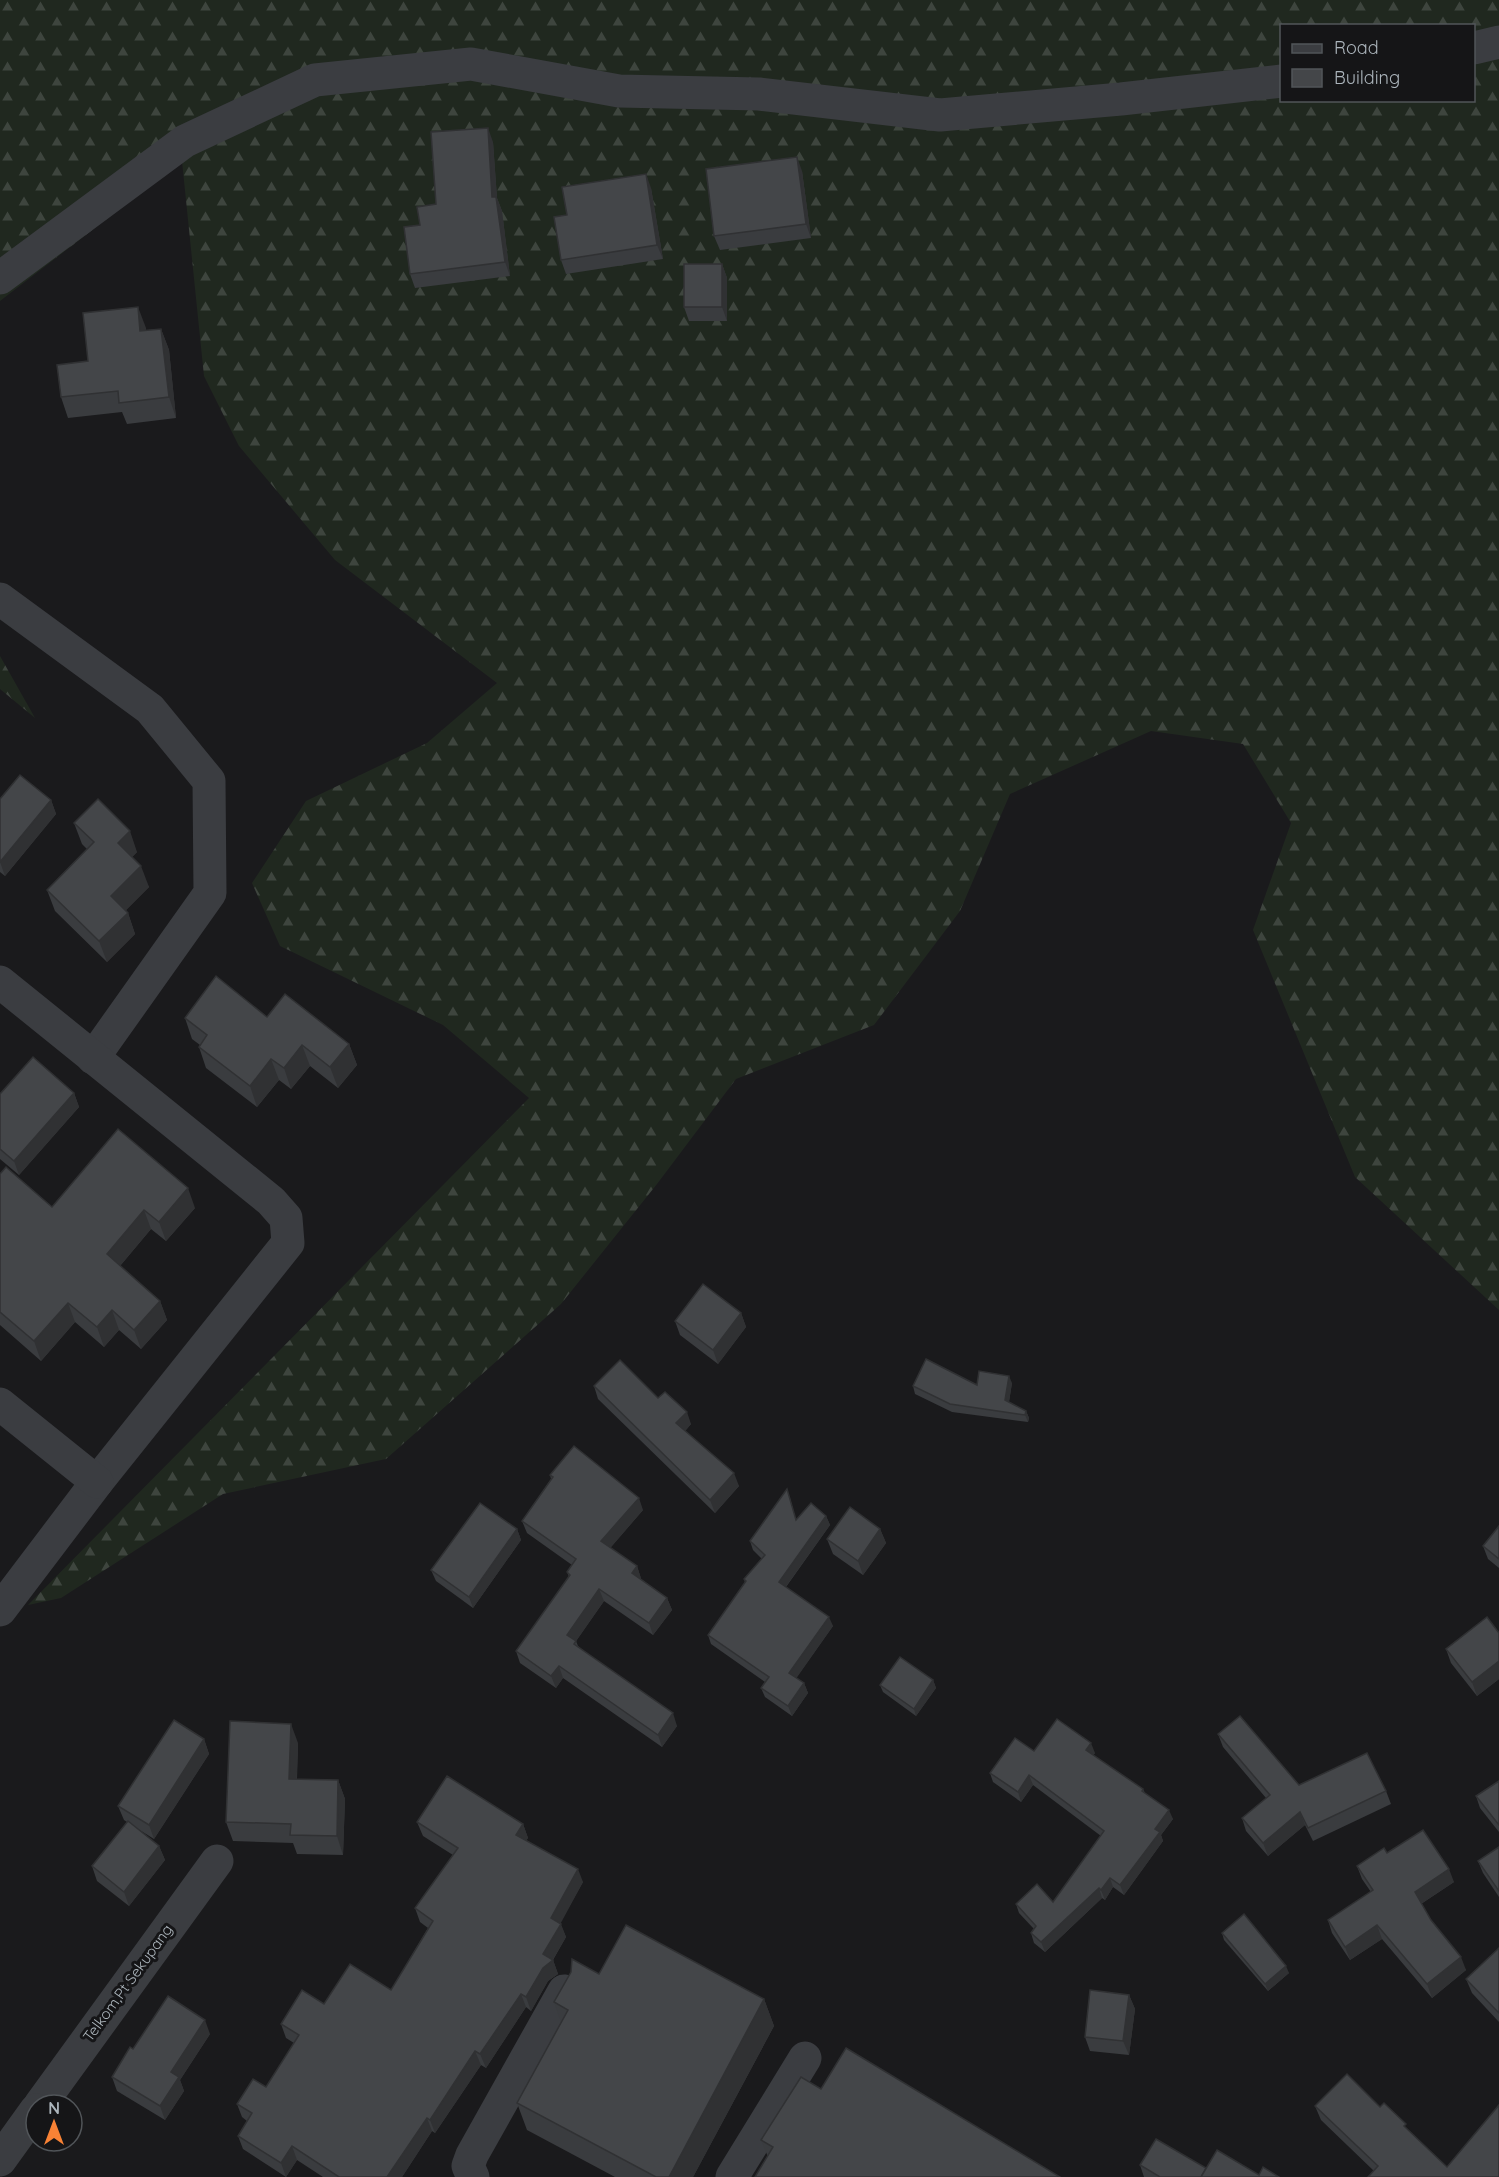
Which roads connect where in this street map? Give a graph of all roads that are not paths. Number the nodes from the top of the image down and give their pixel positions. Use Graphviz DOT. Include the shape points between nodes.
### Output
graph roads {
  1 [pos="1499,42"];
  2 [pos="1475,48"];
  3 [pos="1280,81"];
  4 [pos="0,278"];
  5 [pos="0,598"];
  6 [pos="0,982"];
  7 [pos="93,1058"];
  8 [pos="0,1404"];
  9 [pos="97,1482"];
  10 [pos="0,1610"];
  11 [pos="217,1861"];
  12 [pos="564,1991"];
  13 [pos="805,2058"];
  14 [pos="49,2093"];
  15 [pos="24,2127"];
  16 [pos="0,2160"];
  17 [pos="472,2177"];
  18 [pos="732,2177"];
  1 -- 2 [label="street"];
  3 -- 4 [label="street" via="940,115 759,94 619,91 471,64 315,80 185,141"];
  5 -- 7 [label="street" via="150,709 208,781 210,893"];
  6 -- 7 [label="street"];
  7 -- 9 [label="street" via="271,1201 286,1218 288,1243"];
  8 -- 9 [label="street"];
  9 -- 10 [label="street"];
  11 -- 14 [label="street, Telkom,Pt Sekupang"];
  12 -- 17 [label="street" via="472,2155 468,2166"];
  13 -- 18 [label="street"];
  15 -- 16 [label="street"];
}
